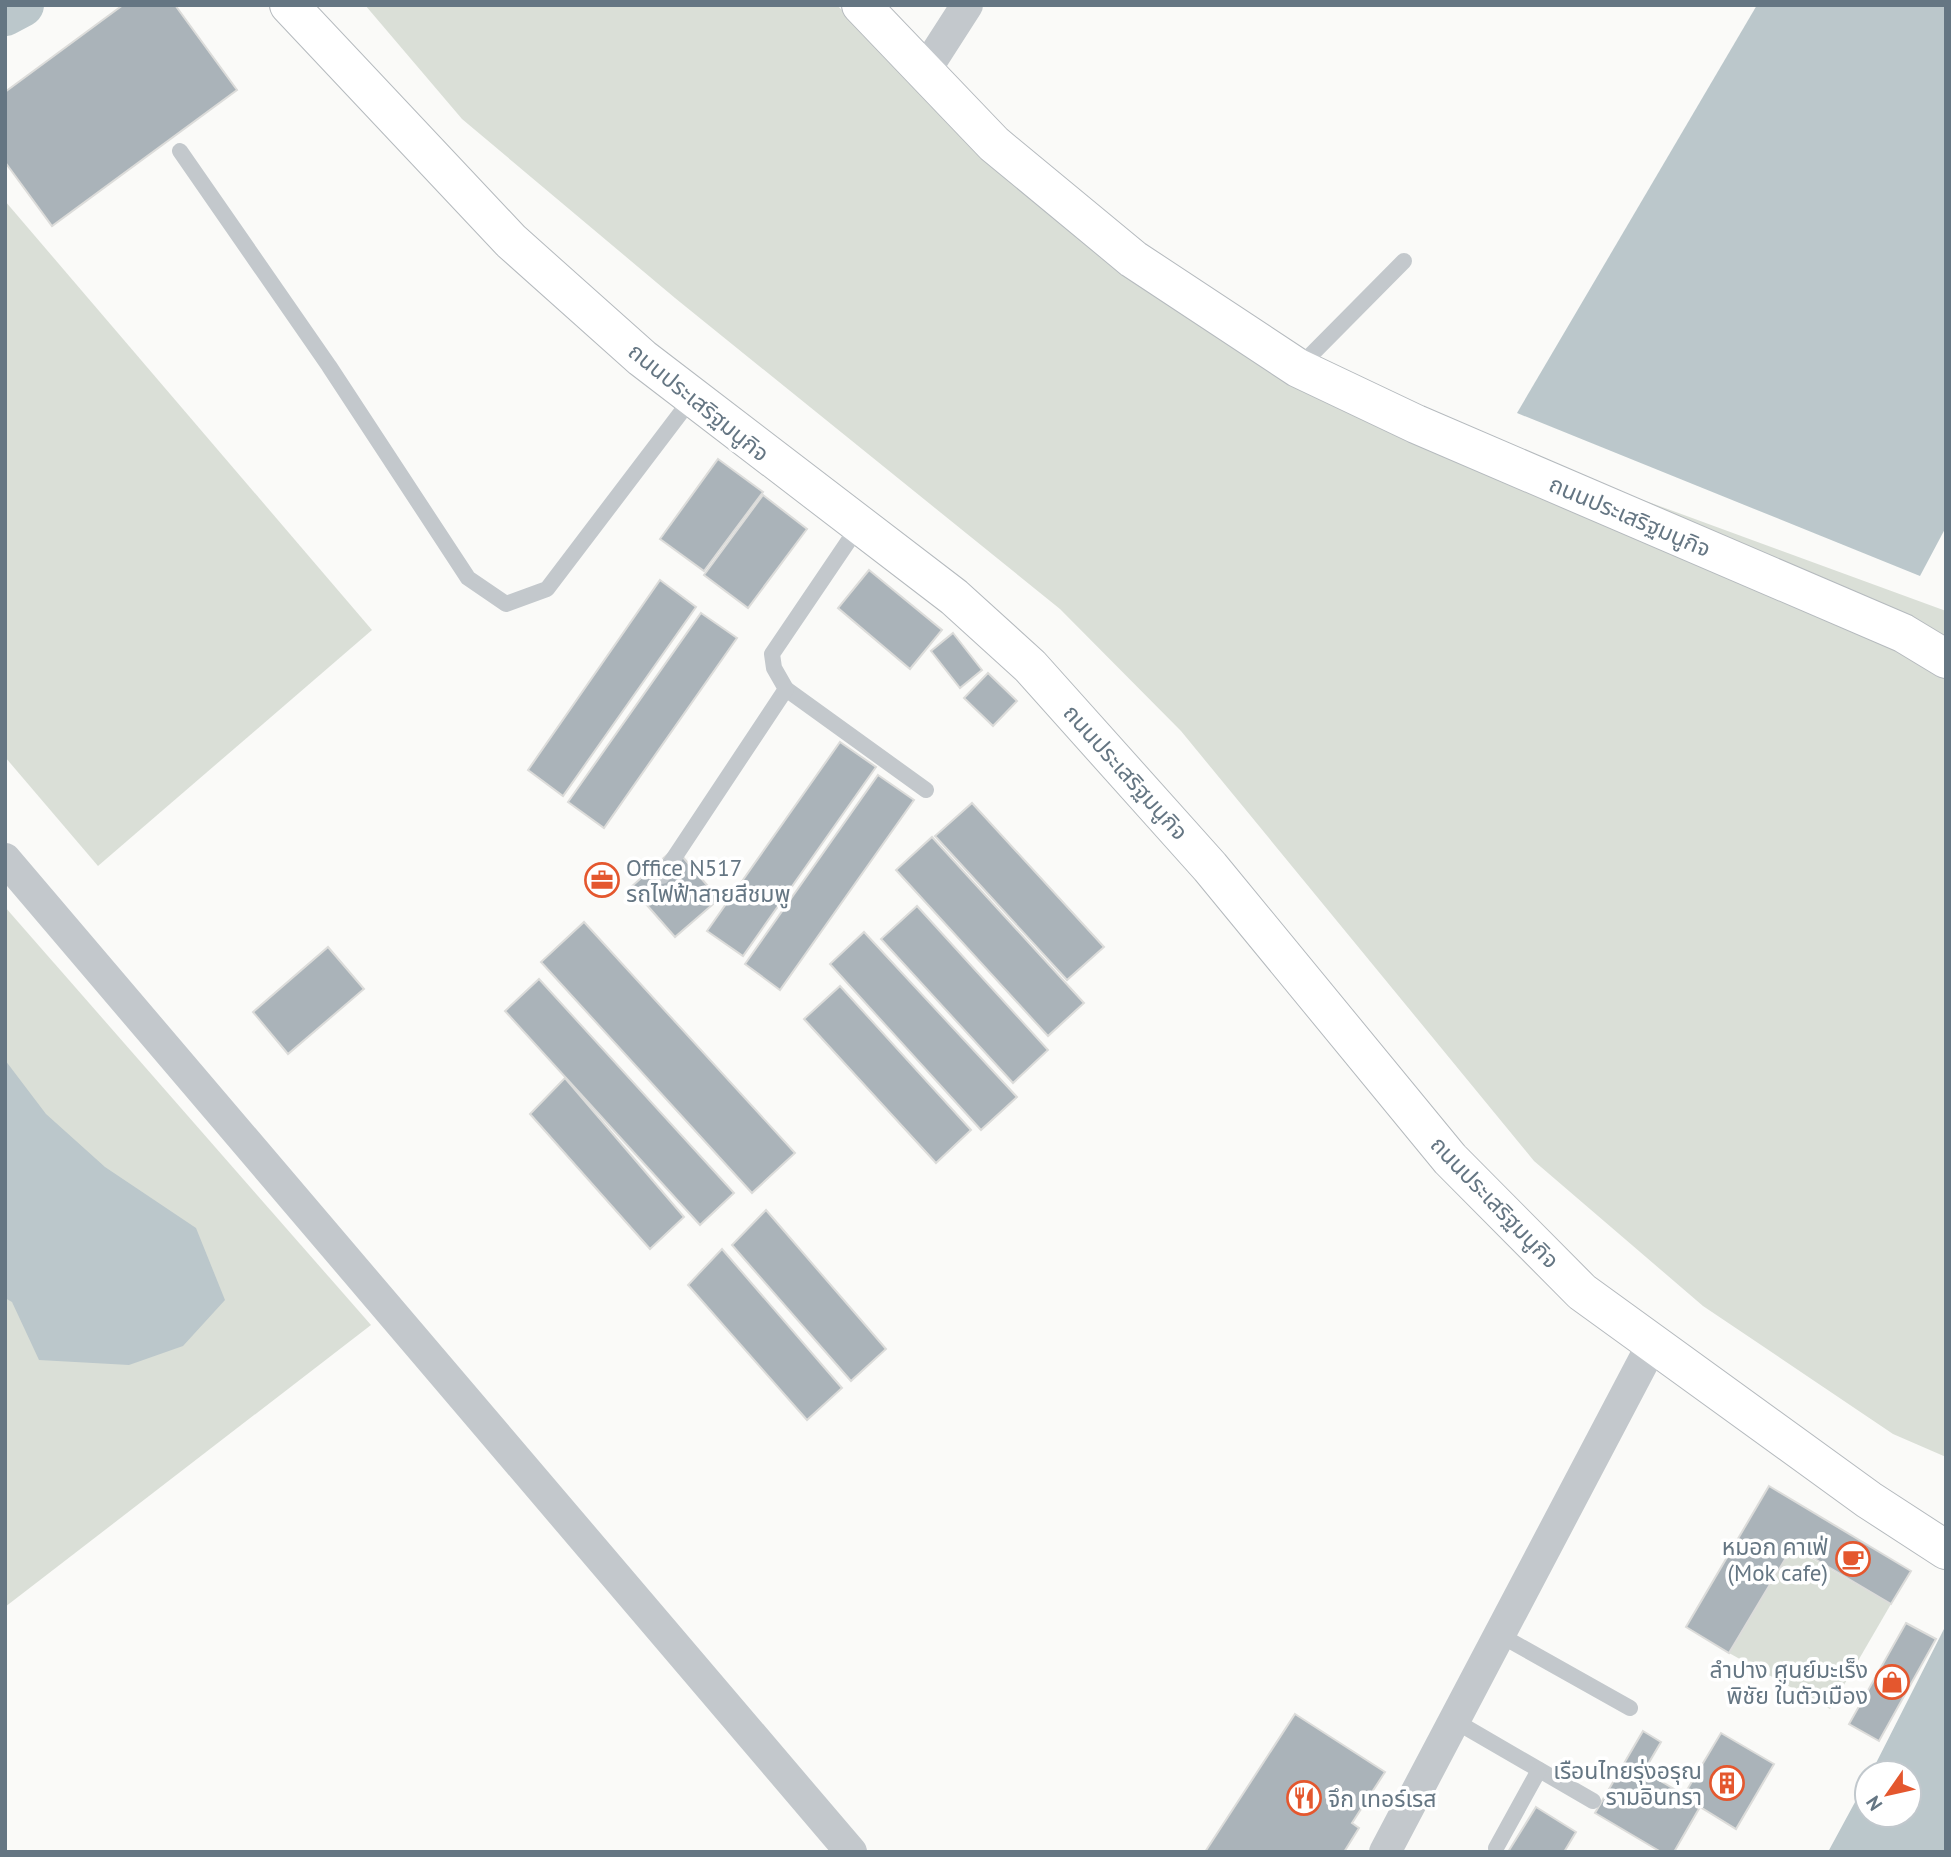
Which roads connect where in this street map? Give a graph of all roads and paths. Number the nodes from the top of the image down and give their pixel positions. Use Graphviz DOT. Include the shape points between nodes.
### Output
graph roads {
  1 [pos="289,5"];
  2 [pos="861,5"];
  3 [pos="967,5"];
  4 [pos="924,72"];
  5 [pos="180,151"];
  6 [pos="1404,261"];
  7 [pos="1298,368"];
  8 [pos="692,398"];
  9 [pos="860,524"];
  10 [pos="1946,659"];
  11 [pos="786,690"];
  12 [pos="926,790"];
  13 [pos="5,859"];
  14 [pos="662,876"];
  15 [pos="1652,1345"];
  16 [pos="1942,1549"];
  17 [pos="1500,1635"];
  18 [pos="1630,1708"];
  19 [pos="1455,1721"];
  20 [pos="1539,1770"];
  21 [pos="1593,1801"];
  22 [pos="1496,1848"];
  23 [pos="851,1852"];
  24 [pos="1385,1852"];
  1 -- 8 [label="main road, ถนนประเสริฐมนูกิจ" via="511,241"];
  2 -- 4 [label="main road, ถนนประเสริฐมนูกิจ"];
  3 -- 4 [label="street"];
  4 -- 7 [label="main road, ถนนประเสริฐมนูกิจ" via="994,144 1133,259"];
  5 -- 8 [label="lane" via="468,578 506,604 547,589"];
  6 -- 7 [label="lane"];
  7 -- 10 [label="main road, ถนนประเสริฐมนูกิจ" via="1416,424 1903,634"];
  8 -- 9 [label="main road, ถนนประเสริฐมนูกิจ"];
  9 -- 11 [label="lane" via="772,654"];
  9 -- 15 [label="main road, ถนนประเสริฐมนูกิจ" via="954,597 1030,666 1210,867 1450,1159 1582,1292"];
  11 -- 12 [label="lane"];
  11 -- 14 [label="lane"];
  13 -- 23 [label="street"];
  15 -- 16 [label="main road, ถนนประเสริฐมนูกิจ"];
  15 -- 17 [label="street"];
  17 -- 18 [label="lane"];
  17 -- 19 [label="street"];
  19 -- 20 [label="lane"];
  19 -- 24 [label="street"];
  20 -- 21 [label="lane"];
  20 -- 22 [label="lane"];
}
